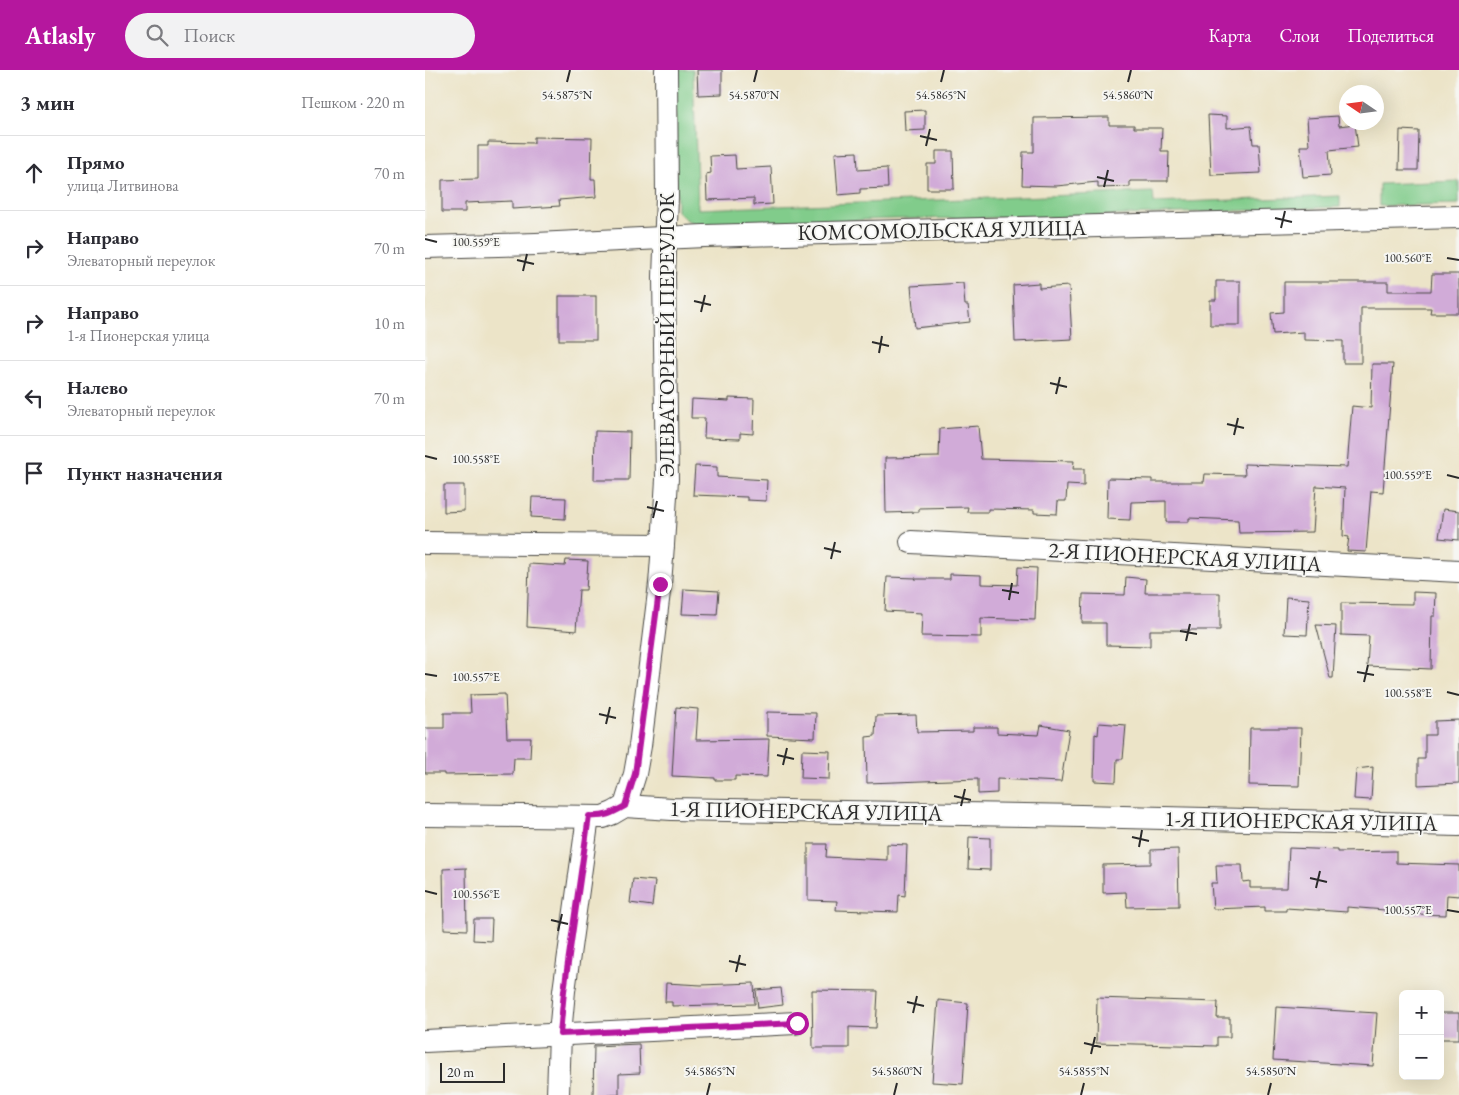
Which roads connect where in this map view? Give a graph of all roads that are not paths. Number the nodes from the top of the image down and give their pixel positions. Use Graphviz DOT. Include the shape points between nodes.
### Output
graph roads {
  1 [pos="666,70"];
  2 [pos="1459,217"];
  3 [pos="665,238"];
  4 [pos="425,246"];
  5 [pos="911,542"];
  6 [pos="425,543"];
  7 [pos="663,546"];
  8 [pos="1459,571"];
  9 [pos="625,806"];
  10 [pos="425,815"];
  11 [pos="589,816"];
  12 [pos="1459,825"];
  13 [pos="797,1023"];
  14 [pos="560,1034"];
  15 [pos="425,1041"];
  16 [pos="558,1095"];
  1 -- 3 [label="street, ЭЛЕВАТОРНЫЙ ПЕРЕУЛОК"];
  2 -- 3 [label="street, КОМСОМОЛЬСКАЯ УЛИЦА"];
  3 -- 4 [label="street, КОМСОМОЛЬСКАЯ УЛИЦА"];
  3 -- 7 [label="street, ЭЛЕВАТОРНЫЙ ПЕРЕУЛОК" via="667,480"];
  5 -- 8 [label="street, 2-Я ПИОНЕРСКАЯ УЛИЦА"];
  6 -- 7 [label="street"];
  7 -- 9 [label="street, ЭЛЕВАТОРНЫЙ ПЕРЕУЛОК" via="635,774"];
  9 -- 11 [label="street, 1-Я ПИОНЕРСКАЯ УЛИЦА" via="603,817"];
  9 -- 12 [label="street, 1-Я ПИОНЕРСКАЯ УЛИЦА"];
  10 -- 11 [label="street, 1-Я ПИОНЕРСКАЯ УЛИЦА"];
  11 -- 14 [label="street"];
  13 -- 14 [label="street"];
  14 -- 15 [label="street"];
  14 -- 16 [label="street"];
}
